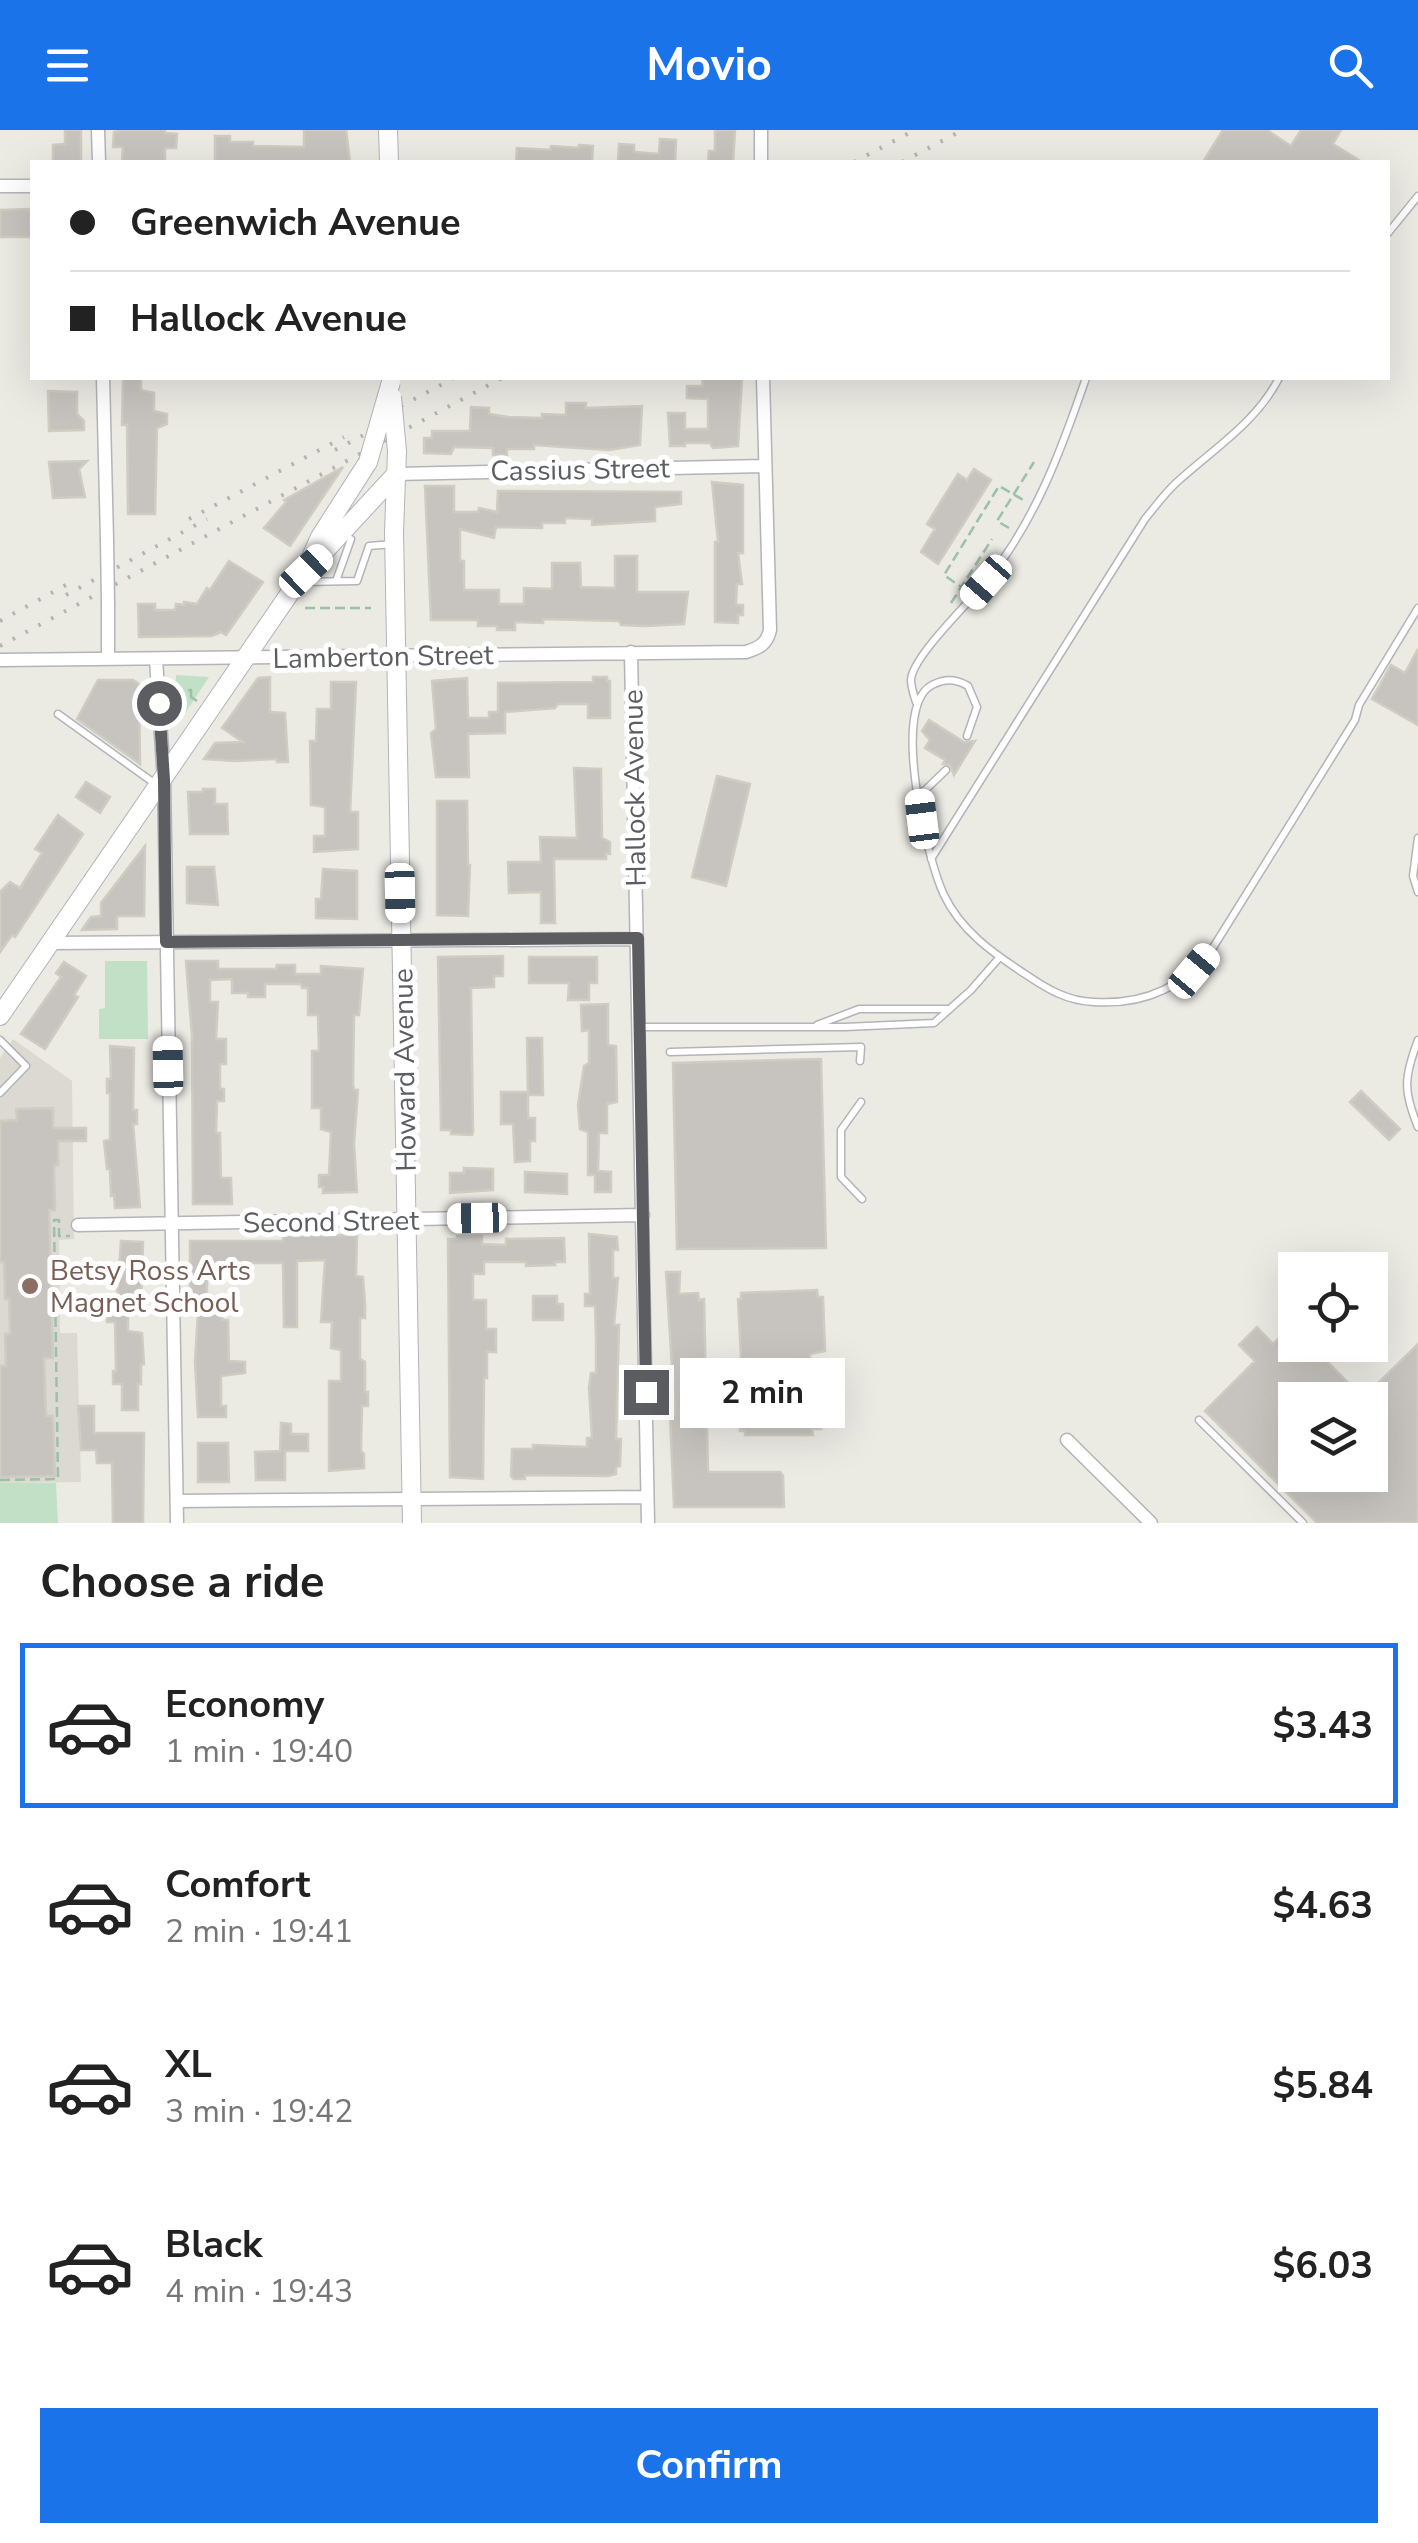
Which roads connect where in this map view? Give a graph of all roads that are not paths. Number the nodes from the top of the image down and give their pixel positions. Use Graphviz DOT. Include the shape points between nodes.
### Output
graph roads {
  1 [pos="98,130"];
  2 [pos="388,130"];
  3 [pos="761,130"];
  4 [pos="99,160"];
  5 [pos="389,160"];
  6 [pos="760,160"];
  7 [pos="0,186"];
  8 [pos="30,186"];
  9 [pos="1418,196"];
  10 [pos="1390,231"];
  11 [pos="103,380"];
  12 [pos="391,380"];
  13 [pos="764,380"];
  14 [pos="1085,380"];
  15 [pos="1278,380"];
  16 [pos="764,466"];
  17 [pos="396,474"];
  18 [pos="346,537"];
  19 [pos="394,544"];
  20 [pos="369,546"];
  21 [pos="302,576"];
  22 [pos="336,582"];
  23 [pos="1418,608"];
  24 [pos="632,652"];
  25 [pos="396,656"];
  26 [pos="246,657"];
  27 [pos="156,658"];
  28 [pos="1,660"];
  29 [pos="108,660"];
  30 [pos="916,704"];
  31 [pos="58,714"];
  32 [pos="967,736"];
  33 [pos="946,770"];
  34 [pos="161,784"];
  35 [pos="920,796"];
  36 [pos="1418,838"];
  37 [pos="932,859"];
  38 [pos="1418,892"];
  39 [pos="638,938"];
  40 [pos="166,942"];
  41 [pos="402,942"];
  42 [pos="51,944"];
  43 [pos="999,958"];
  44 [pos="950,1009"];
  45 [pos="0,1016"];
  46 [pos="640,1027"];
  47 [pos="811,1028"];
  48 [pos="0,1040"];
  49 [pos="1418,1040"];
  50 [pos="670,1052"];
  51 [pos="860,1061"];
  52 [pos="0,1093"];
  53 [pos="861,1102"];
  54 [pos="1418,1128"];
  55 [pos="862,1199"];
  56 [pos="643,1216"];
  57 [pos="406,1220"];
  58 [pos="170,1224"];
  59 [pos="76,1230"];
  60 [pos="1199,1420"];
  61 [pos="1067,1440"];
  62 [pos="648,1497"];
  63 [pos="412,1499"];
  64 [pos="177,1501"];
  65 [pos="178,1523"];
  66 [pos="412,1523"];
  67 [pos="648,1523"];
  68 [pos="1151,1523"];
  69 [pos="1303,1523"];
  1 -- 4 [label="street"];
  2 -- 5 [label="main road"];
  3 -- 6 [label="street"];
  7 -- 8 [label="street"];
  9 -- 10 [label="lane"];
  11 -- 29 [label="street, bridge"];
  12 -- 17 [label="main road, Howard Avenue, bridge"];
  12 -- 21 [label="main road, bridge" via="368,462"];
  13 -- 16 [label="street"];
  14 -- 30 [label="lane" via="1034,506 986,582 932,642 910,678"];
  15 -- 37 [label="lane" via="1232,438 1172,486 1145,519"];
  16 -- 17 [label="street, Cassius Street"];
  16 -- 24 [label="street, Lamberton Street" via="770,630 764,644 746,652"];
  17 -- 18 [label="main road"];
  17 -- 19 [label="main road, Howard Avenue"];
  18 -- 20 [label="lane"];
  18 -- 21 [label="main road"];
  18 -- 22 [label="lane"];
  19 -- 20 [label="lane"];
  19 -- 25 [label="main road, Howard Avenue"];
  20 -- 22 [label="lane" via="356,581"];
  21 -- 22 [label="lane"];
  21 -- 26 [label="main road"];
  23 -- 43 [label="lane" via="1355,720 1194,971 1148,998 1100,1003 1047,989"];
  24 -- 25 [label="street, Lamberton Street"];
  24 -- 39 [label="street, Hallock Avenue"];
  25 -- 26 [label="street, Lamberton Street"];
  25 -- 41 [label="main road, Howard Avenue"];
  26 -- 27 [label="street, Lamberton Street"];
  26 -- 34 [label="main road"];
  27 -- 29 [label="street, Lamberton Street"];
  27 -- 34 [label="street"];
  28 -- 29 [label="street, Lamberton Street"];
  30 -- 32 [label="lane" via="939,682 968,686 978,707"];
  30 -- 35 [label="lane" via="912,740"];
  31 -- 34 [label="lane"];
  33 -- 35 [label="lane"];
  34 -- 40 [label="street"];
  34 -- 42 [label="main road"];
  35 -- 37 [label="lane"];
  36 -- 38 [label="lane"];
  37 -- 43 [label="lane" via="944,896 965,928"];
  39 -- 41 [label="street"];
  39 -- 46 [label="street, Hallock Avenue"];
  40 -- 41 [label="street"];
  40 -- 42 [label="street"];
  40 -- 58 [label="street"];
  41 -- 57 [label="main road, Howard Avenue"];
  42 -- 45 [label="main road"];
  43 -- 44 [label="lane"];
  44 -- 47 [label="lane" via="859,1010"];
  44 -- 47 [label="lane" via="934,1022"];
  46 -- 47 [label="lane"];
  46 -- 56 [label="street, Hallock Avenue"];
  48 -- 52 [label="lane" via="26,1066"];
  49 -- 54 [label="lane" via="1406,1072"];
  50 -- 51 [label="lane" via="861,1047"];
  53 -- 55 [label="lane" via="841,1130 841,1177"];
  56 -- 57 [label="street, Second Street"];
  56 -- 62 [label="street, Hallock Avenue"];
  57 -- 58 [label="street, Second Street"];
  57 -- 63 [label="main road, Howard Avenue"];
  58 -- 59 [label="street, Second Street"];
  58 -- 64 [label="street"];
  60 -- 69 [label="lane"];
  61 -- 68 [label="street"];
  62 -- 63 [label="street"];
  62 -- 67 [label="street, Hallock Avenue"];
  63 -- 64 [label="street"];
  63 -- 66 [label="main road, Howard Avenue"];
  64 -- 65 [label="street"];
}
